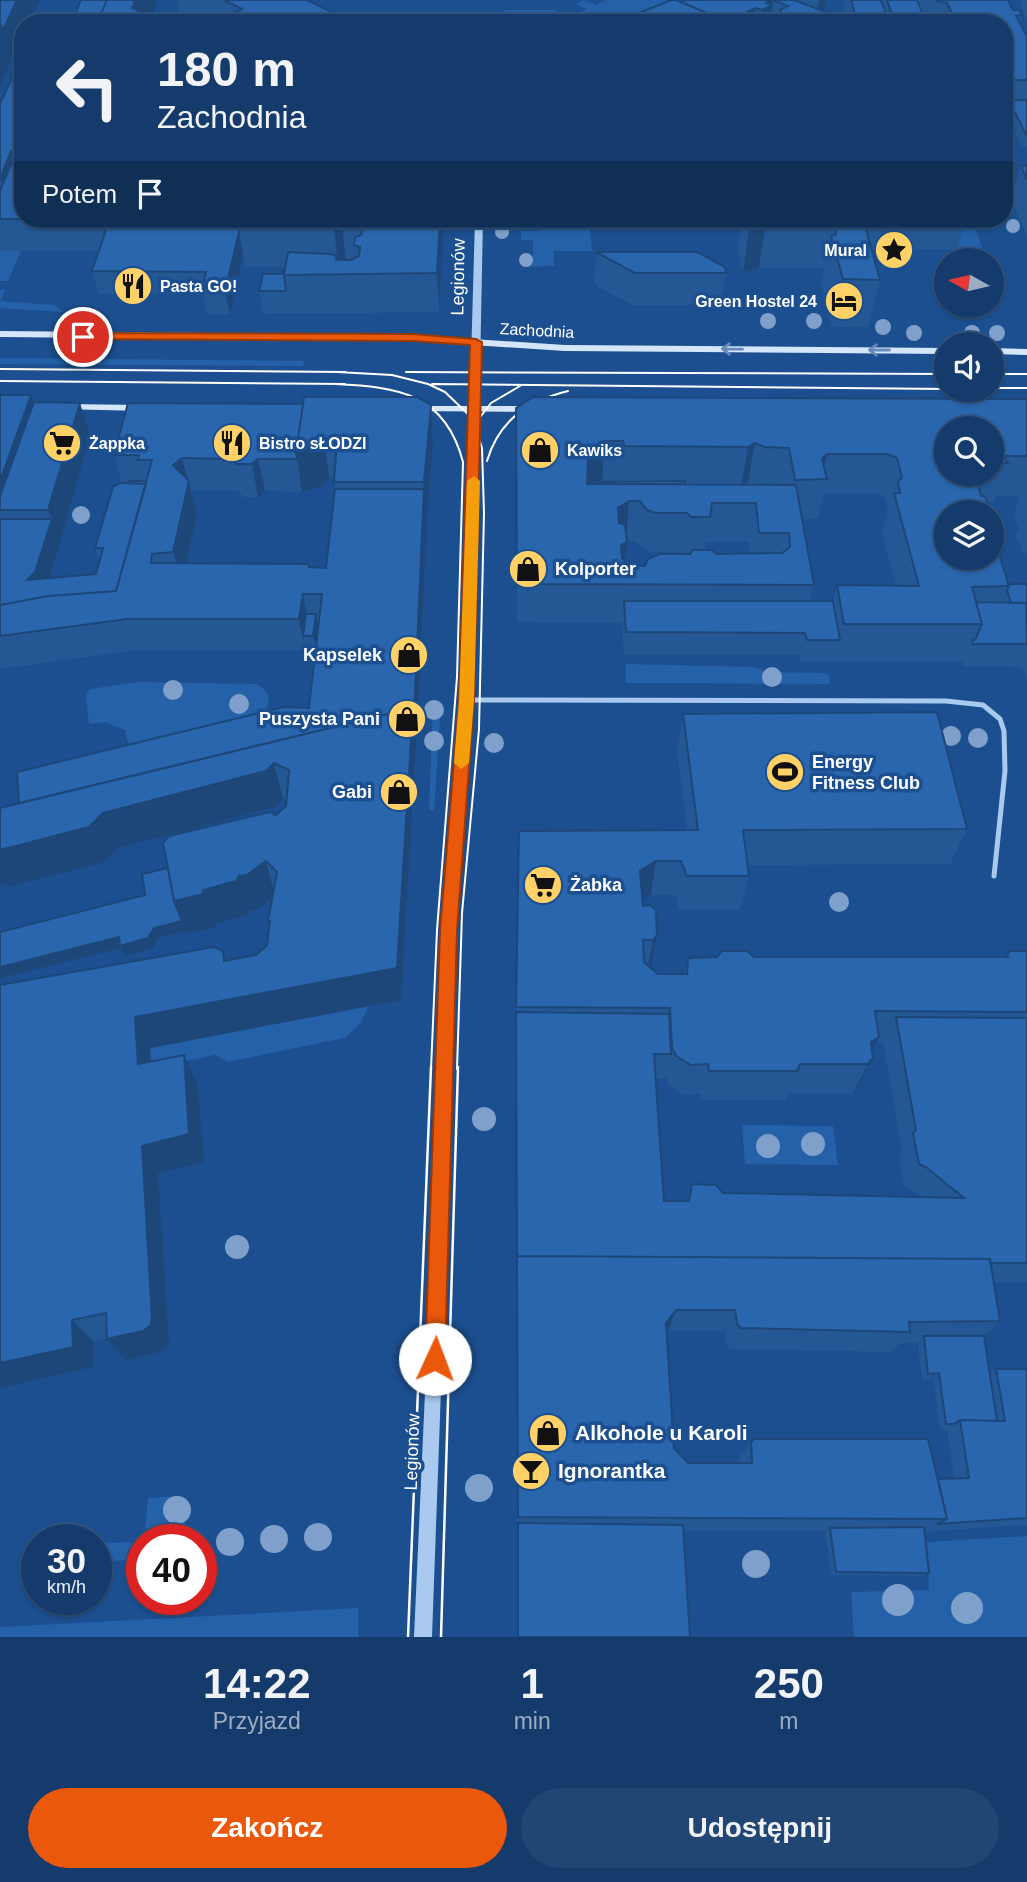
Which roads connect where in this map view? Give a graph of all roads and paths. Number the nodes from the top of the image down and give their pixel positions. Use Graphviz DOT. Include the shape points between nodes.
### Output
graph roads {
  1 [pos="479,228"];
  2 [pos="0,334"];
  3 [pos="476,342"];
  4 [pos="934,351"];
  5 [pos="1004,351"];
  6 [pos="1027,352"];
  7 [pos="55,407"];
  8 [pos="163,408"];
  9 [pos="394,409"];
  10 [pos="475,409"];
  11 [pos="548,409"];
  12 [pos="467,700"];
  13 [pos="994,876"];
  14 [pos="423,1637"];
  1 -- 3 [label="street, Legionów"];
  2 -- 3 [label="main road, Zachodnia"];
  4 -- 3 [label="main road, Zachodnia, one-way" via="565,348"];
  3 -- 10 [label="street, Legionów"];
  5 -- 6 [label="main road"];
  7 -- 8 [label="main road"];
  9 -- 10 [label="main road"];
  10 -- 11 [label="main road"];
  10 -- 12 [label="street, Legionów"];
  12 -- 13 [label="lane" via="981,704 999,719 1004,730"];
  12 -- 14 [label="street, Legionów" via="448,931"];
}
